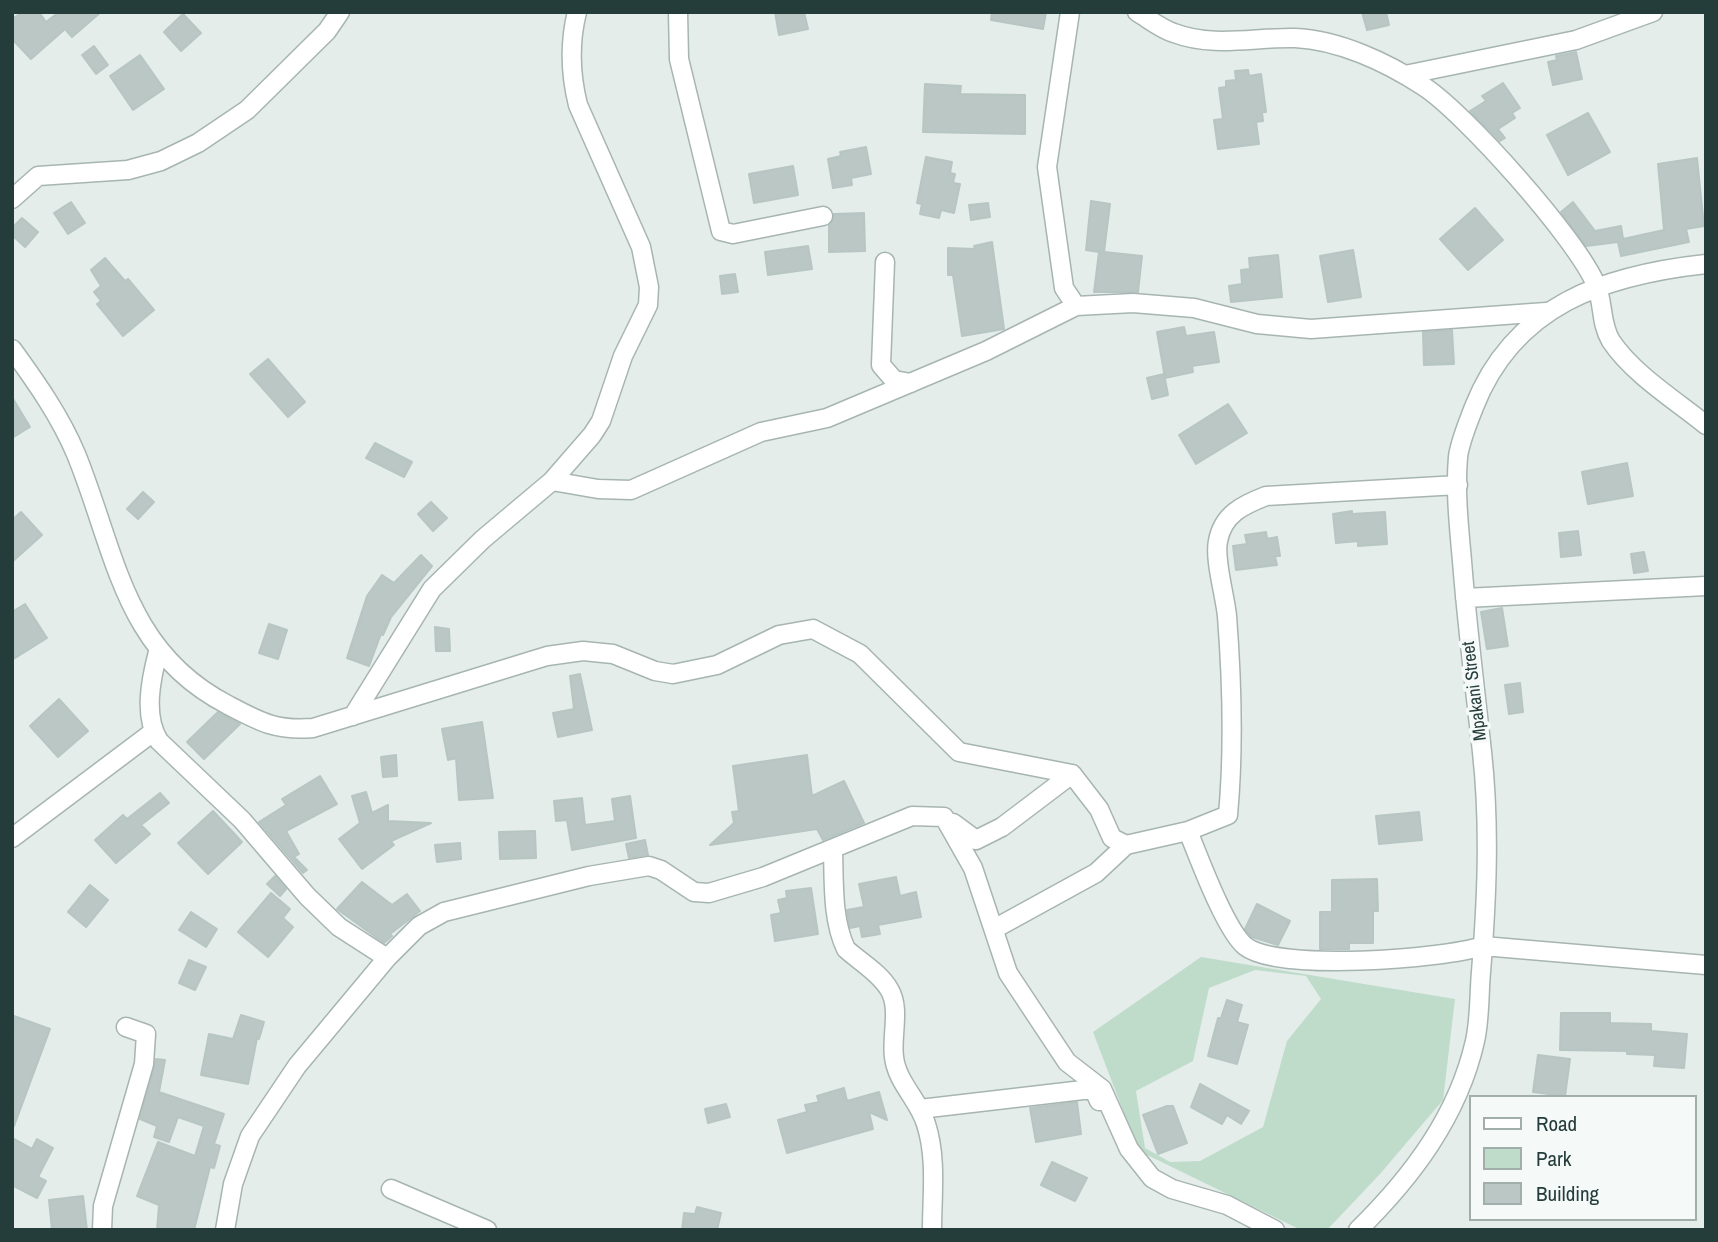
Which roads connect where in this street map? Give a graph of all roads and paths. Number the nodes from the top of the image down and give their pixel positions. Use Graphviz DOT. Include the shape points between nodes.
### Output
graph roads {
  1 [pos="340,12"];
  2 [pos="577,12"];
  3 [pos="678,12"];
  4 [pos="1070,12"];
  5 [pos="1137,12"];
  6 [pos="1653,12"];
  7 [pos="1405,75"];
  8 [pos="12,199"];
  9 [pos="822,216"];
  10 [pos="885,262"];
  11 [pos="1706,264"];
  12 [pos="1597,286"];
  13 [pos="1076,306"];
  14 [pos="1546,312"];
  15 [pos="12,349"];
  16 [pos="911,383"];
  17 [pos="1706,425"];
  18 [pos="552,481"];
  19 [pos="1458,485"];
  20 [pos="1706,586"];
  21 [pos="1465,598"];
  22 [pos="159,652"];
  23 [pos="353,716"];
  24 [pos="153,732"];
  25 [pos="1072,774"];
  26 [pos="944,817"];
  27 [pos="1188,831"];
  28 [pos="12,838"];
  29 [pos="1126,845"];
  30 [pos="833,850"];
  31 [pos="994,929"];
  32 [pos="1483,946"];
  33 [pos="387,958"];
  34 [pos="1706,965"];
  35 [pos="126,1027"];
  36 [pos="920,1109"];
  37 [pos="1154,1188"];
  38 [pos="391,1189"];
  39 [pos="102,1230"];
  40 [pos="225,1230"];
  41 [pos="487,1230"];
  42 [pos="932,1230"];
  43 [pos="1275,1230"];
  44 [pos="1357,1230"];
  1 -- 8 [label="street" via="327,31 247,110 198,143 128,170 38,176"];
  2 -- 18 [label="street" via="570,53 573,85 641,247 649,287 648,305 623,356 601,421"];
  3 -- 9 [label="street" via="679,58 721,231 733,234"];
  4 -- 13 [label="street" via="1047,167 1064,288"];
  5 -- 7 [label="street" via="1173,33 1202,41 1296,38 1339,46"];
  6 -- 7 [label="street" via="1576,40"];
  7 -- 12 [label="street" via="1474,131 1580,257"];
  10 -- 16 [label="street" via="881,365 894,380"];
  11 -- 12 [label="street, Mpakani Street" via="1631,275"];
  12 -- 14 [label="street, Mpakani Street"];
  12 -- 17 [label="street" via="1603,324 1624,357"];
  13 -- 14 [label="street" via="1133,303 1194,308 1257,324 1311,329"];
  13 -- 16 [label="street"];
  14 -- 19 [label="street, Mpakani Street" via="1514,341 1485,380 1458,455"];
  15 -- 22 [label="street" via="55,413 75,453 122,586"];
  16 -- 18 [label="street" via="827,418 761,432 631,490"];
  18 -- 23 [label="street" via="482,539 432,589"];
  19 -- 21 [label="street, Mpakani Street"];
  19 -- 27 [label="street" via="1266,496 1241,505 1225,521 1217,543 1230,679 1227,815"];
  20 -- 21 [label="street"];
  21 -- 32 [label="street, Mpakani Street" via="1488,823"];
  22 -- 23 [label="street" via="210,696 269,726 313,728"];
  22 -- 24 [label="street" via="150,697"];
  23 -- 25 [label="street" via="547,656 583,651 613,654 673,674 717,665 779,635 813,629 860,653 959,752"];
  24 -- 28 [label="street"];
  24 -- 33 [label="street" via="242,820 307,896 339,926"];
  25 -- 26 [label="street" via="1002,827 976,840"];
  25 -- 29 [label="street" via="1112,838"];
  26 -- 30 [label="street" via="912,816"];
  26 -- 31 [label="street" via="973,868"];
  27 -- 29 [label="street"];
  27 -- 32 [label="street" via="1231,927 1243,945 1258,954 1280,959 1404,958 1461,953"];
  29 -- 31 [label="street" via="1096,873"];
  30 -- 33 [label="street" via="709,892 694,892 649,866 565,882 444,912 418,926"];
  30 -- 36 [label="street" via="842,941 890,989 894,1059"];
  31 -- 43 [label="street" via="1008,973 1067,1062 1102,1089 1129,1149 1152,1178 1172,1189 1227,1205"];
  32 -- 34 [label="street"];
  32 -- 44 [label="street, Mpakani Street" via="1475,1039 1460,1091 1438,1135"];
  33 -- 40 [label="street" via="297,1066 250,1136 233,1184"];
  35 -- 39 [label="street" via="146,1034 144,1063 103,1206"];
  36 -- 37 [label="street" via="1094,1090 1122,1156"];
  36 -- 42 [label="street" via="933,1164"];
  38 -- 41 [label="street"];
}
